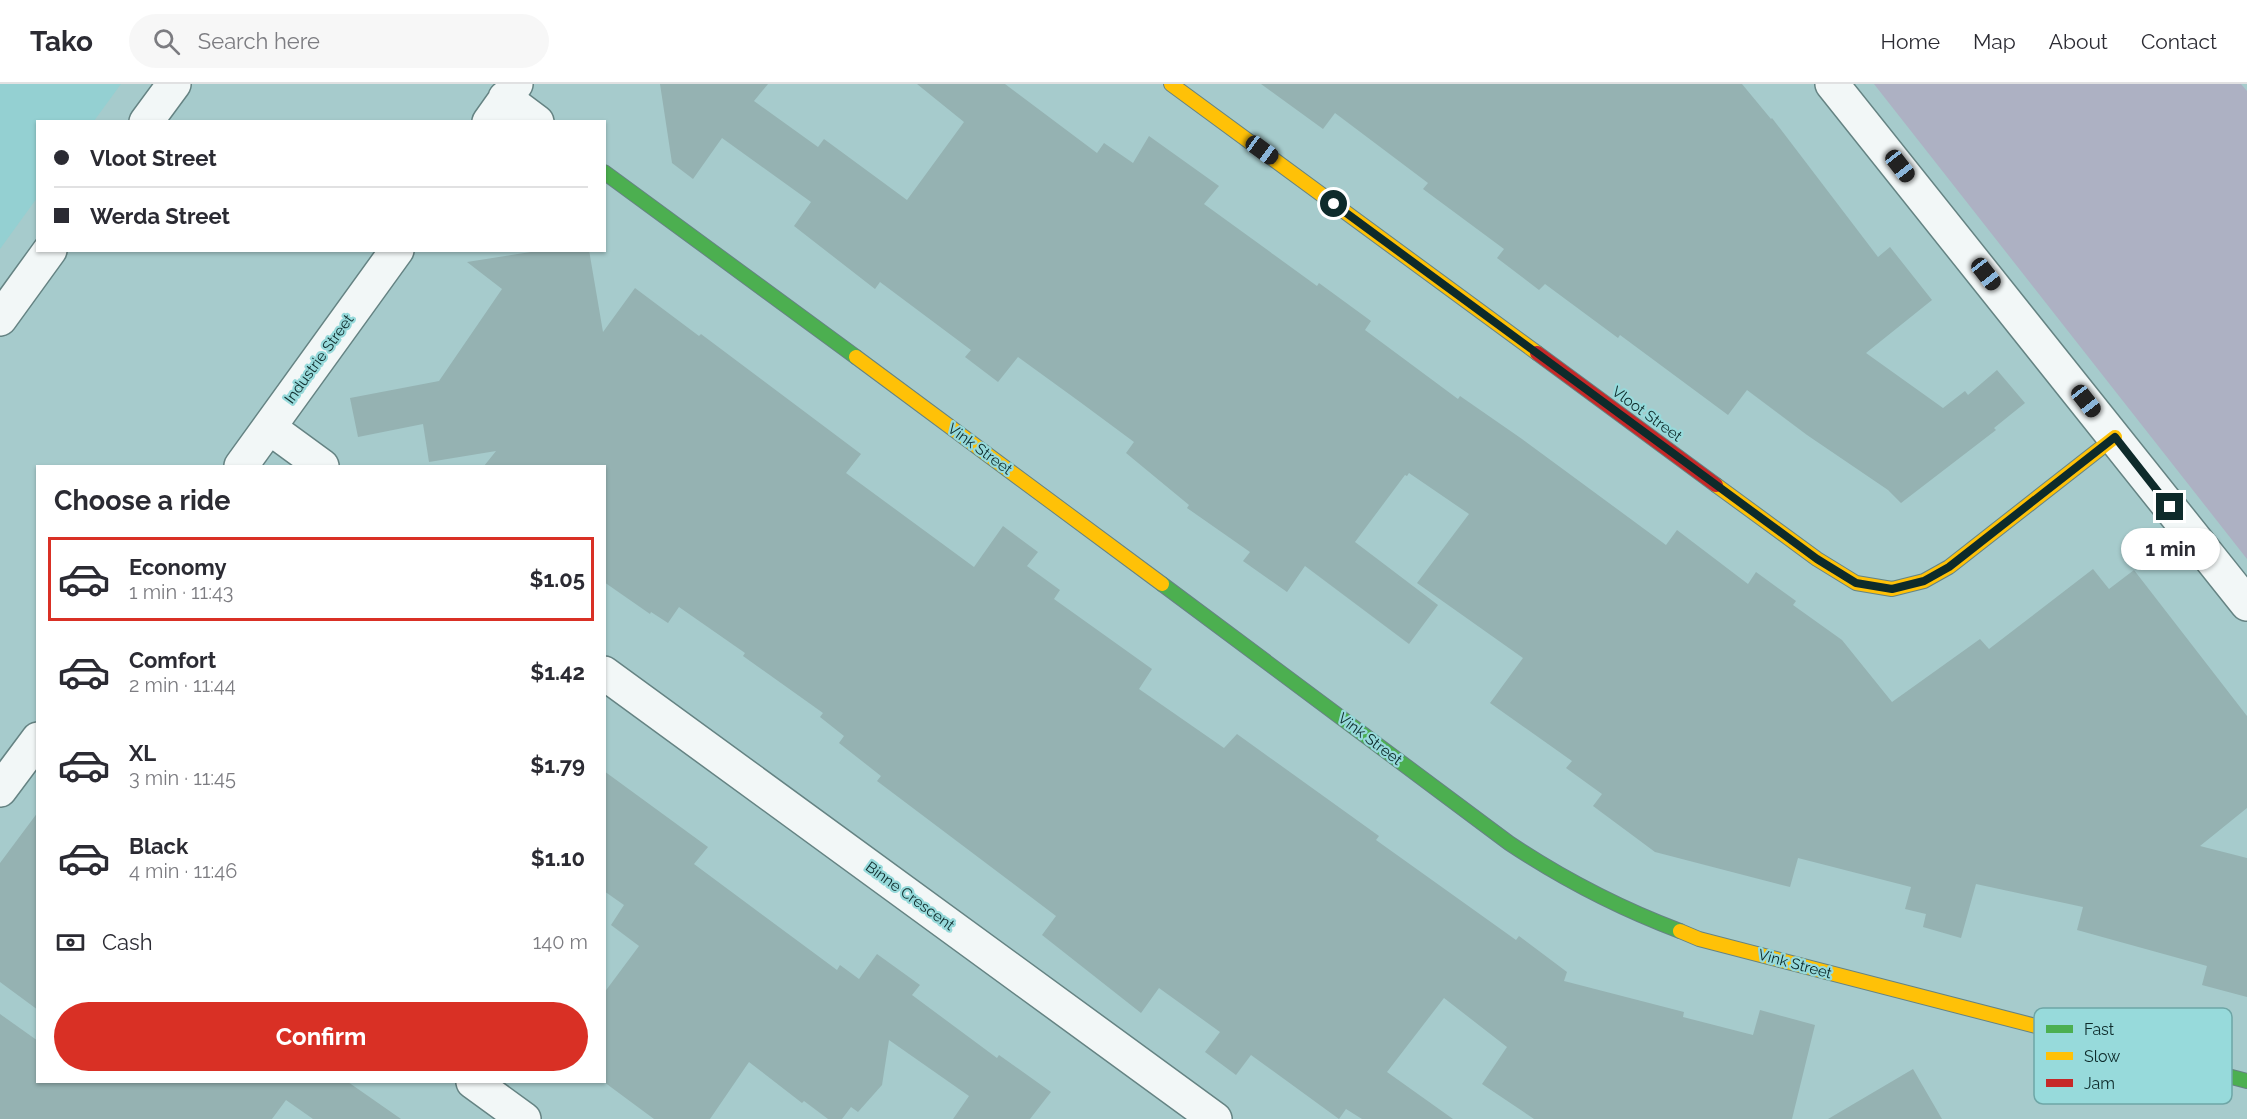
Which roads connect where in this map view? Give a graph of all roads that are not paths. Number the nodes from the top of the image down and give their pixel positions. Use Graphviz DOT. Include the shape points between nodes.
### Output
graph roads {
  1 [pos="174,84"];
  2 [pos="1171,84"];
  3 [pos="1832,84"];
  4 [pos="503,101"];
  5 [pos="147,120"];
  6 [pos="534,120"];
  7 [pos="606,172"];
  8 [pos="50,252"];
  9 [pos="396,252"];
  10 [pos="0,319"];
  11 [pos="270,428"];
  12 [pos="2115,437"];
  13 [pos="242,465"];
  14 [pos="321,465"];
  15 [pos="2247,604"];
  16 [pos="606,674"];
  17 [pos="34,751"];
  18 [pos="0,789"];
  19 [pos="2034,1026"];
  20 [pos="2232,1077"];
  21 [pos="2247,1081"];
  22 [pos="474,1083"];
  23 [pos="524,1119"];
  24 [pos="1215,1119"];
  1 -- 5 [label="street"];
  2 -- 12 [label="street, Vloot Street" via="1817,559 1856,583 1892,589 1924,581 1949,567"];
  3 -- 12 [label="street"];
  4 -- 6 [label="street"];
  7 -- 19 [label="street, Vink Street" via="1547,868 1628,911 1699,939"];
  8 -- 10 [label="street"];
  9 -- 11 [label="street, Industrie Street"];
  11 -- 13 [label="street, Industrie Street"];
  11 -- 14 [label="street"];
  12 -- 15 [label="street"];
  16 -- 24 [label="street, Binne Crescent"];
  17 -- 18 [label="street"];
  20 -- 21 [label="street, Vink Street"];
  22 -- 23 [label="street"];
}
